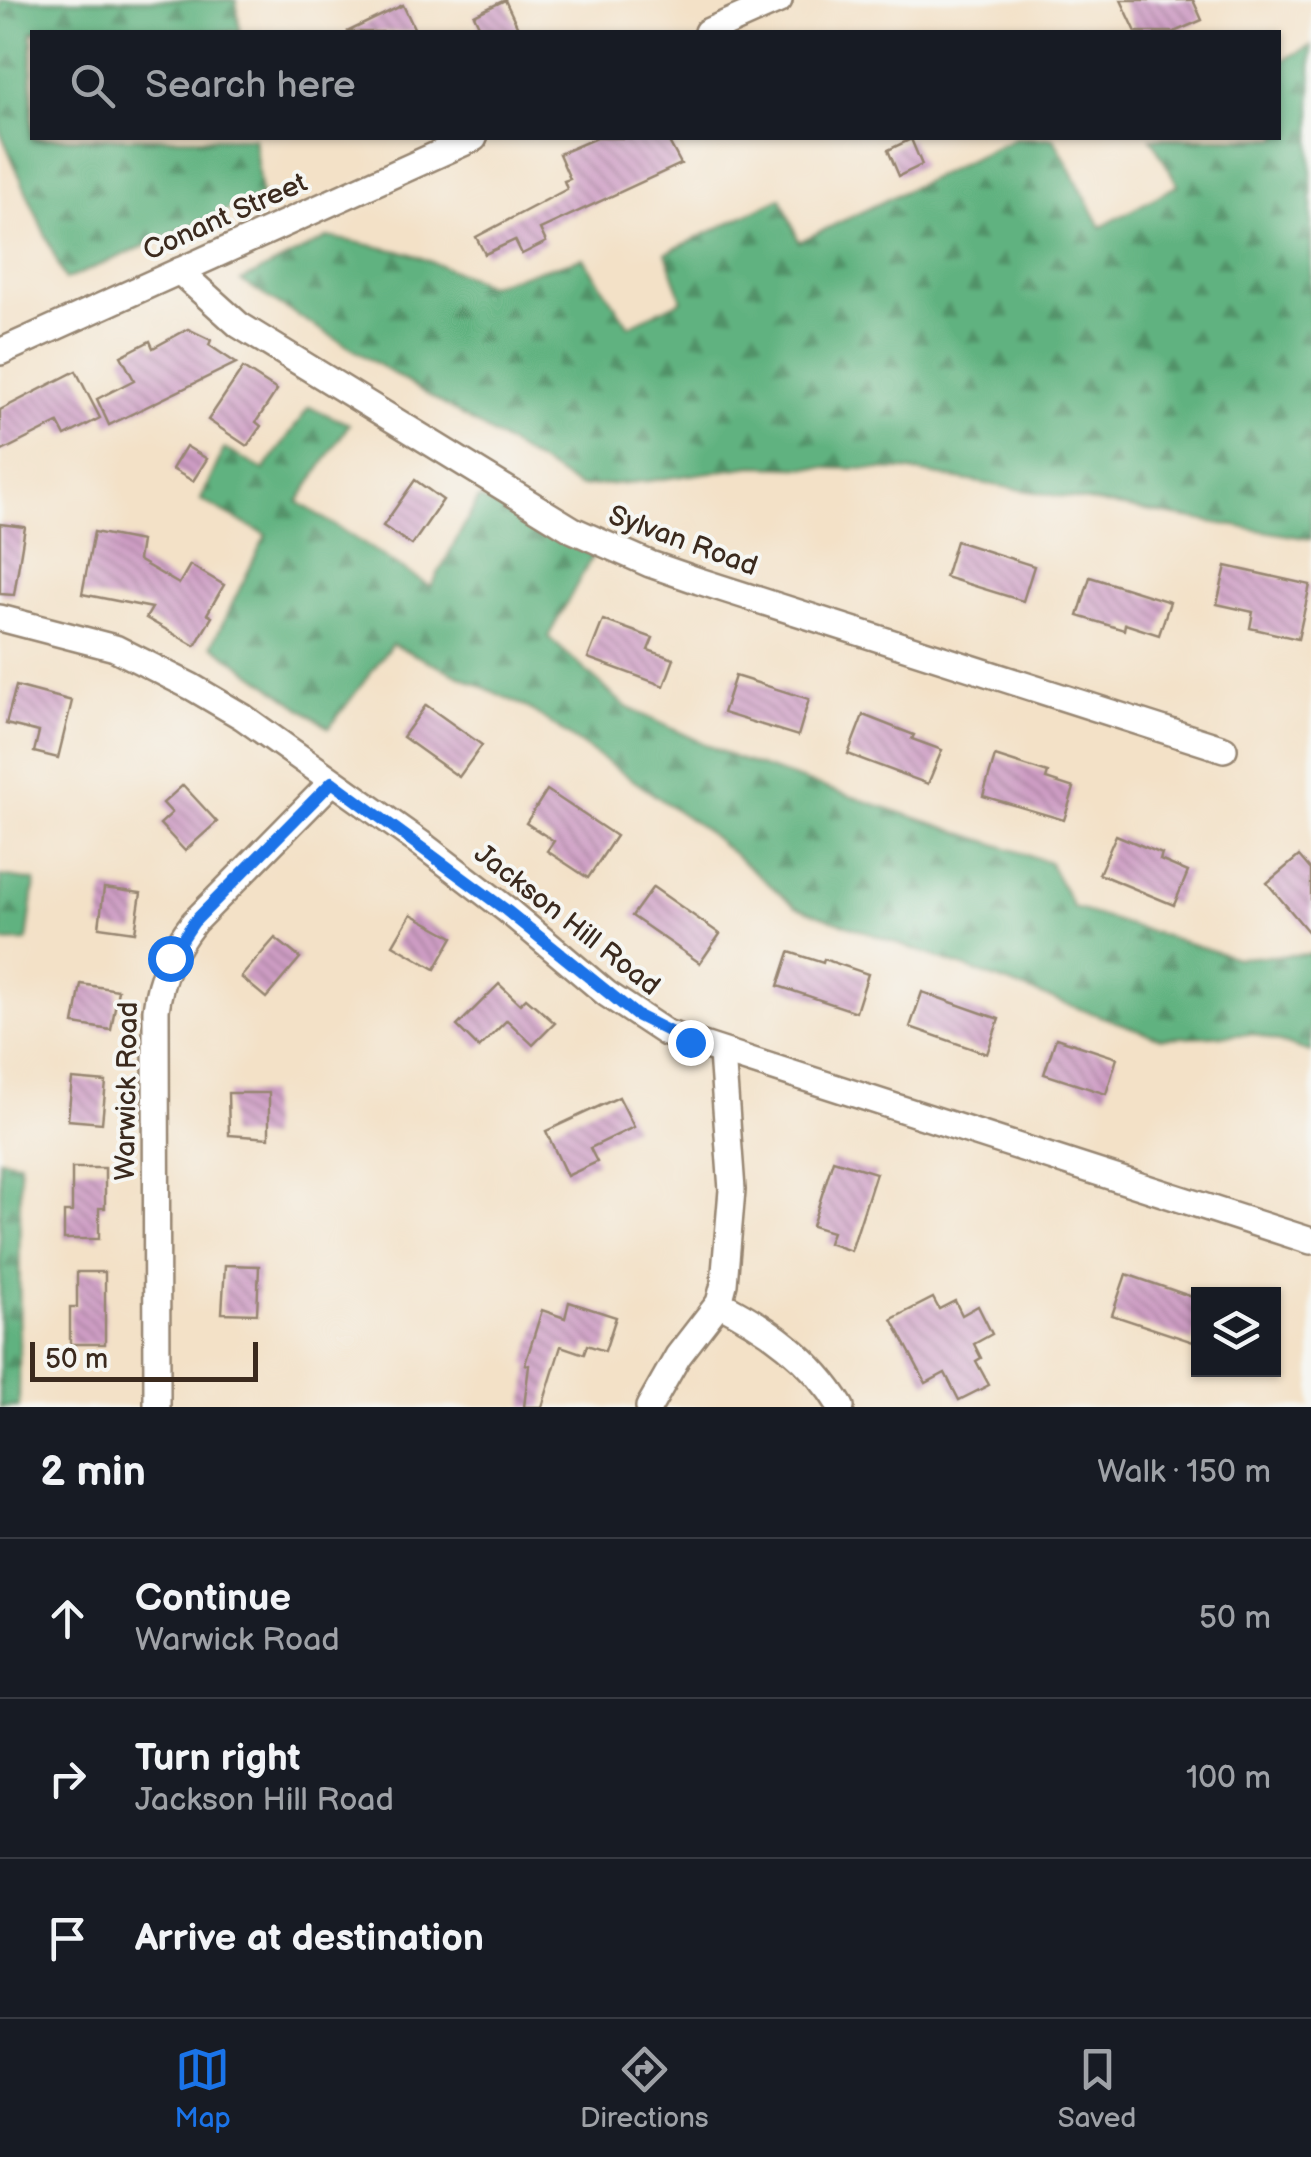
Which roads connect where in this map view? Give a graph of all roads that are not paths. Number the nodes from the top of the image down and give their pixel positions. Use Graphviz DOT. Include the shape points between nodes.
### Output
graph roads {
  1 [pos="779,0"];
  2 [pos="712,30"];
  3 [pos="470,140"];
  4 [pos="179,271"];
  5 [pos="0,352"];
  6 [pos="0,618"];
  7 [pos="1224,749"];
  8 [pos="332,782"];
  9 [pos="722,1053"];
  10 [pos="1311,1242"];
  11 [pos="719,1303"];
  12 [pos="157,1407"];
  13 [pos="649,1407"];
  14 [pos="841,1407"];
  1 -- 2 [label="street"];
  3 -- 4 [label="street, Conant Street"];
  4 -- 5 [label="street, Conant Street"];
  4 -- 7 [label="street, Sylvan Road" via="240,325 610,548"];
  6 -- 8 [label="street, Jackson Hill Road" via="80,636 142,660 243,717"];
  8 -- 9 [label="street, Jackson Hill Road" via="636,1015"];
  8 -- 12 [label="street, Warwick Road" via="194,922 170,958 158,994"];
  9 -- 10 [label="street, Jackson Hill Road"];
  9 -- 11 [label="street" via="732,1190"];
  11 -- 13 [label="street"];
  11 -- 14 [label="street" via="795,1351"];
}
